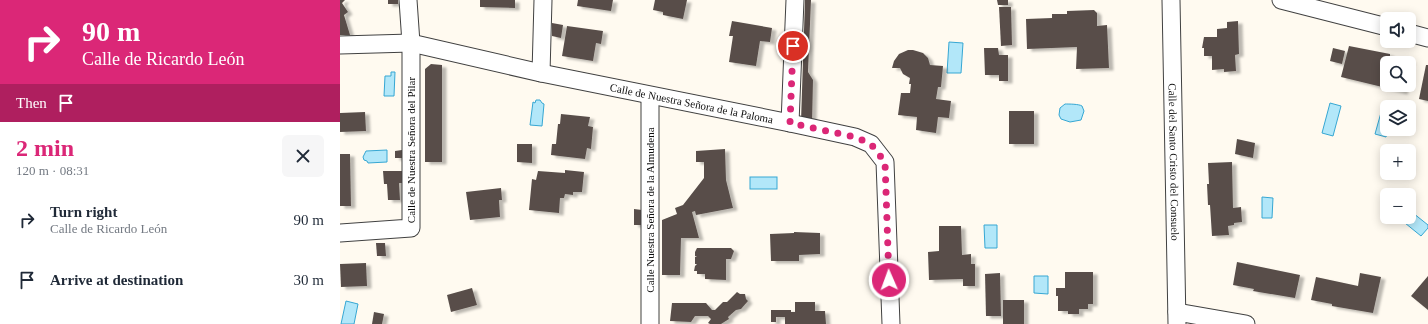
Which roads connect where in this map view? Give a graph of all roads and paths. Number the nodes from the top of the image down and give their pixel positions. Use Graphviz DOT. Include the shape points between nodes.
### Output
graph roads {
  1 [pos="408,0"];
  2 [pos="543,0"];
  3 [pos="795,0"];
  4 [pos="1171,0"];
  5 [pos="1281,0"];
  6 [pos="1380,25"];
  7 [pos="1416,35"];
  8 [pos="1428,38"];
  9 [pos="411,43"];
  10 [pos="340,45"];
  11 [pos="541,73"];
  12 [pos="650,96"];
  13 [pos="790,123"];
  14 [pos="340,233"];
  15 [pos="1177,318"];
  16 [pos="650,324"];
  17 [pos="891,324"];
  18 [pos="1246,324"];
  1 -- 9 [label="street, Calle de Nuestra Señora del Pilar"];
  2 -- 11 [label="street"];
  3 -- 13 [label="street"];
  4 -- 15 [label="street, Calle del Santo Cristo del Consuelo"];
  5 -- 6 [label="street"];
  7 -- 8 [label="street"];
  9 -- 10 [label="street, Calle de Nuestra Señora de la Paloma"];
  9 -- 11 [label="street, Calle de Nuestra Señora de la Paloma"];
  9 -- 14 [label="street, Calle de Nuestra Señora del Pilar" via="411,228"];
  11 -- 12 [label="street, Calle de Nuestra Señora de la Paloma"];
  12 -- 13 [label="street, Calle de Nuestra Señora de la Paloma"];
  12 -- 16 [label="street, Calle Nuestra Señora de la Almudena"];
  13 -- 17 [label="street, Calle de Nuestra Señora de la Paloma" via="855,137 871,144 885,162"];
  15 -- 18 [label="street"];
}
